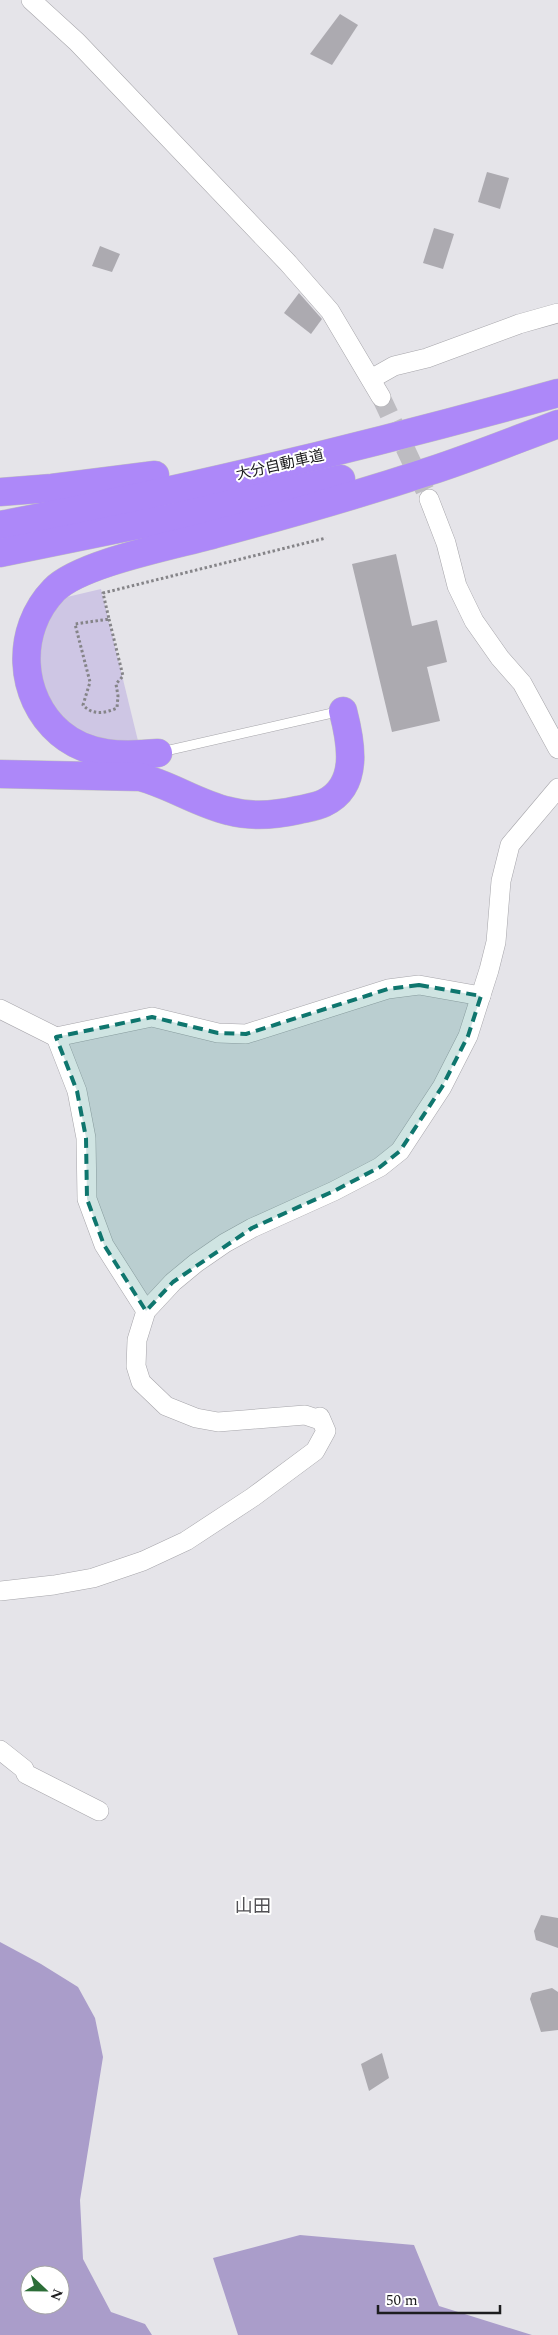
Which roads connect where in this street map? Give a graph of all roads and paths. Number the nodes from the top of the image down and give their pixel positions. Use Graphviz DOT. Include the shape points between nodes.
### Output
graph roads {
  1 [pos="31,0"];
  2 [pos="558,313"];
  3 [pos="371,379"];
  4 [pos="558,392"];
  5 [pos="381,397"];
  6 [pos="558,424"];
  7 [pos="0,492"];
  8 [pos="428,499"];
  9 [pos="0,525"];
  10 [pos="326,538"];
  11 [pos="0,553"];
  12 [pos="109,619"];
  13 [pos="343,711"];
  14 [pos="558,749"];
  15 [pos="158,753"];
  16 [pos="0,774"];
  17 [pos="558,788"];
  18 [pos="481,996"];
  19 [pos="0,1009"];
  20 [pos="56,1037"];
  21 [pos="146,1311"];
  22 [pos="0,1591"];
  23 [pos="0,1750"];
  24 [pos="98,1811"];
  1 -- 3 [label="street" via="77,42 288,263 330,311"];
  2 -- 3 [label="street" via="518,324 427,358 394,366"];
  3 -- 5 [label="street"];
  4 -- 7 [label="highway" via="508,399 403,427 288,452 128,480"];
  4 -- 9 [label="highway, 大分自動車道" via="429,429 294,462"];
  6 -- 11 [label="highway, 大分自動車道" via="430,459 172,518"];
  6 -- 15 [label="highway" via="430,471 103,564 74,575 54,589 39,610 28,637 26,662 30,689 42,715 82,748 112,755"];
  8 -- 14 [label="street" via="446,543 458,586 474,621 522,684"];
  10 -- 12 [label="path" via="103,593"];
  12 -- 12 [label="path" via="75,624 90,682 83,705 88,711 99,713 117,708 116,684 123,676"];
  13 -- 15 [label="lane"];
  13 -- 16 [label="highway" via="351,759 347,778 338,793 324,803 287,812 256,815 231,812 207,805 163,783 140,777"];
  17 -- 18 [label="street" via="510,845 501,881 496,942"];
  18 -- 20 [label="street" via="419,985 388,989 246,1034 218,1032 152,1017"];
  18 -- 21 [label="street" via="468,1036 442,1087 400,1150 380,1167 334,1192 252,1228 225,1244 173,1282"];
  19 -- 20 [label="street"];
  20 -- 21 [label="street" via="77,1091 84,1128 86,1199 104,1245"];
  21 -- 22 [label="street" via="137,1340 136,1366 141,1382 166,1406 196,1418 218,1422 320,1417 326,1431 315,1451 186,1541 143,1561 93,1578"];
  23 -- 24 [label="street" via="26,1774"];
}
